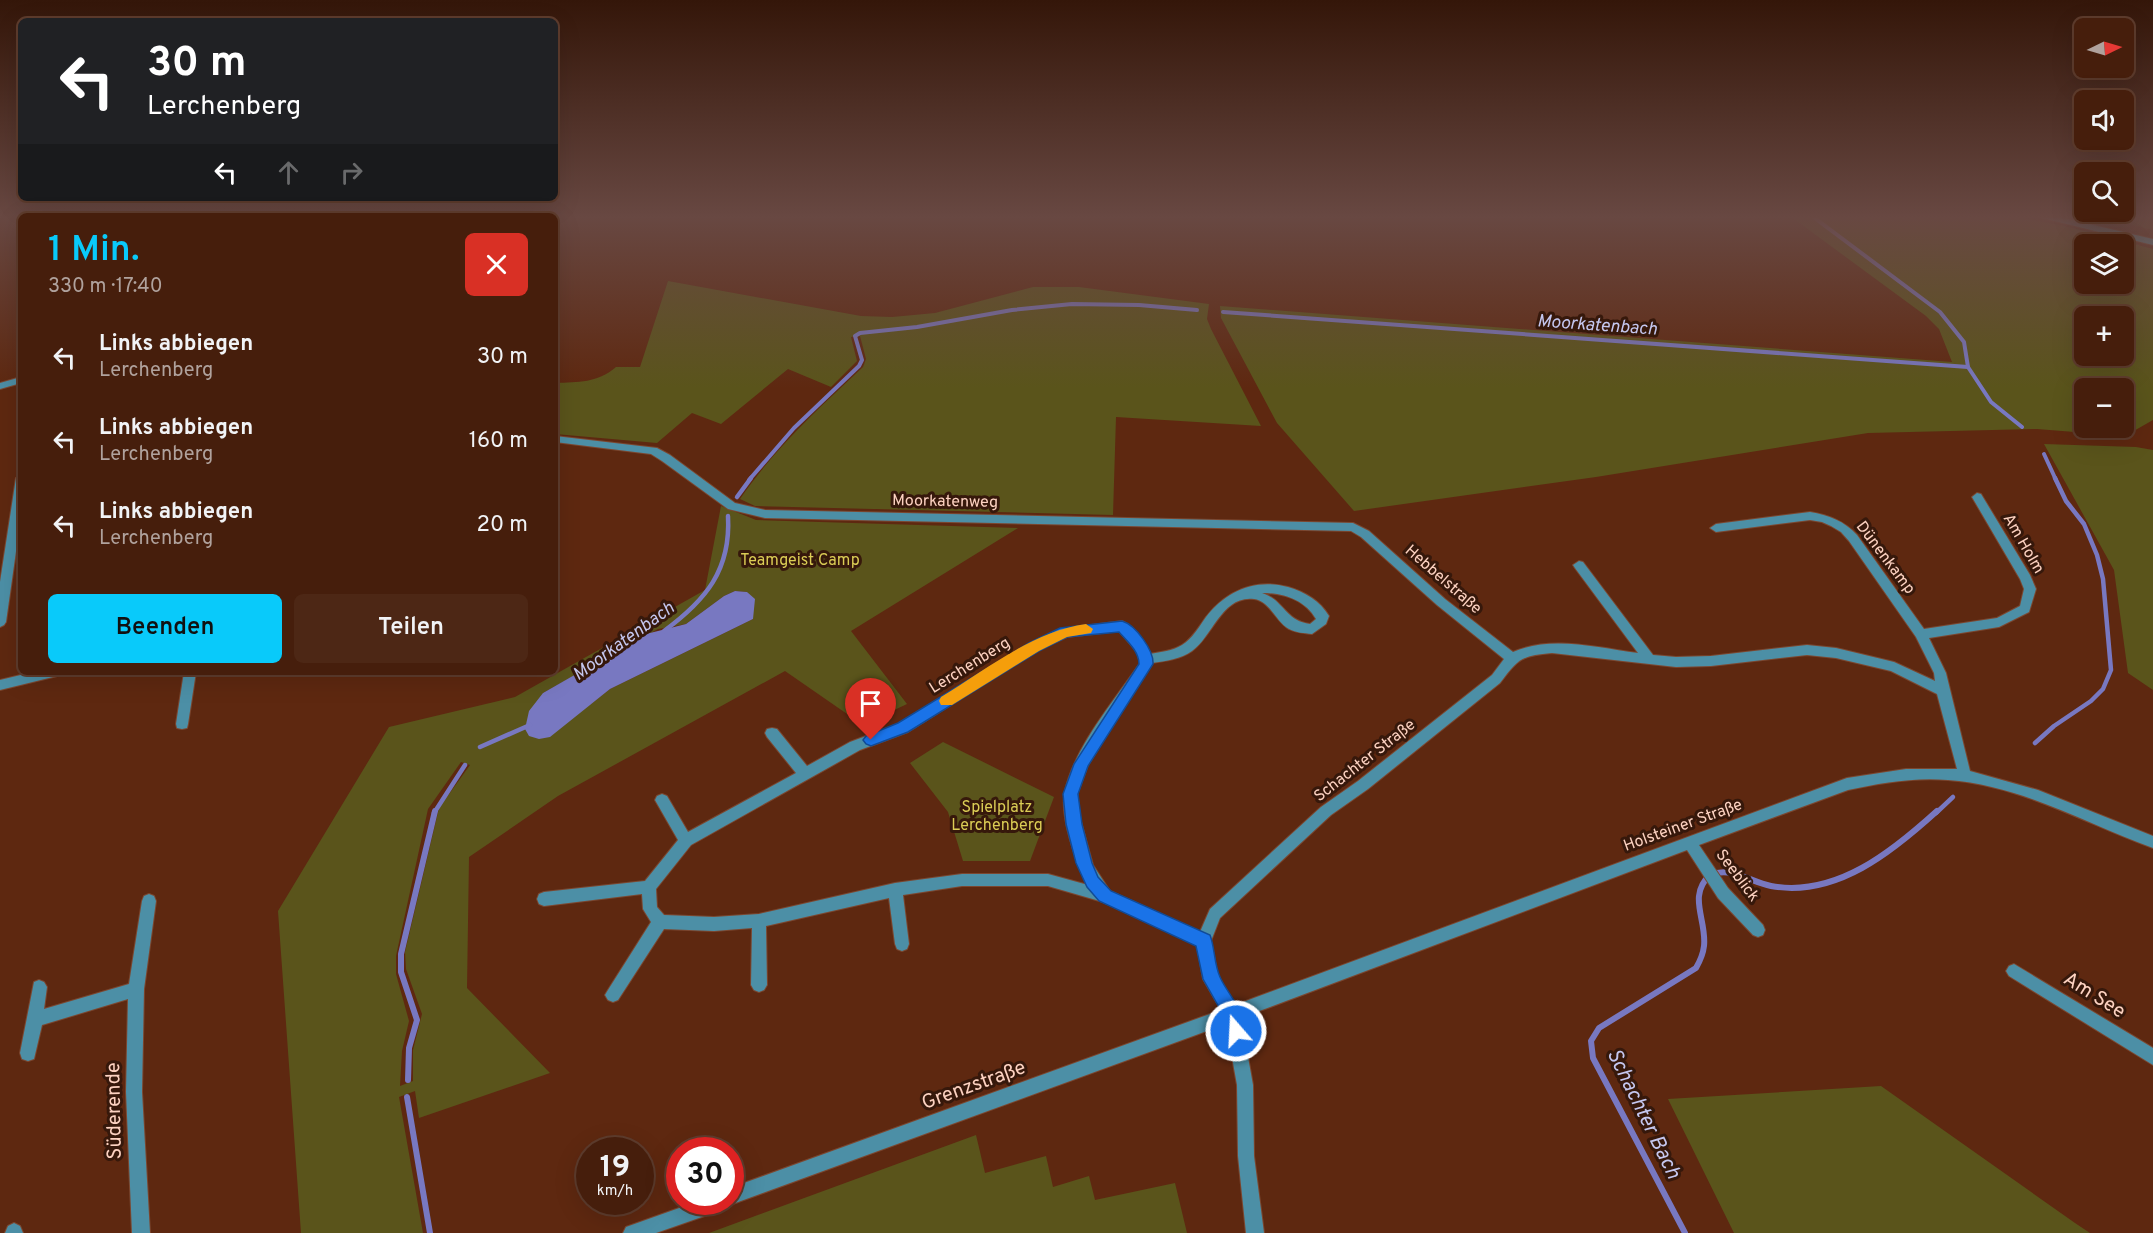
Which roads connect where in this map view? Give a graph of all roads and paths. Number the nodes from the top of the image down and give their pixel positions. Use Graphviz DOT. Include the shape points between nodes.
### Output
graph roads {
  1 [pos="18,381"];
  2 [pos="0,386"];
  3 [pos="558,439"];
  4 [pos="1977,497"];
  5 [pos="18,499"];
  6 [pos="1353,527"];
  7 [pos="1716,528"];
  8 [pos="1579,565"];
  9 [pos="1240,595"];
  10 [pos="0,622"];
  11 [pos="1920,634"];
  12 [pos="1512,658"];
  13 [pos="1146,659"];
  14 [pos="1650,660"];
  15 [pos="41,675"];
  16 [pos="190,675"];
  17 [pos="0,685"];
  18 [pos="1943,691"];
  19 [pos="182,724"];
  20 [pos="772,733"];
  21 [pos="806,774"];
  22 [pos="1965,776"];
  23 [pos="662,800"];
  24 [pos="686,841"];
  25 [pos="2153,842"];
  26 [pos="1690,843"];
  27 [pos="649,887"];
  28 [pos="895,890"];
  29 [pos="1105,896"];
  30 [pos="544,899"];
  31 [pos="149,901"];
  32 [pos="759,921"];
  33 [pos="660,922"];
  34 [pos="1758,930"];
  35 [pos="1204,941"];
  36 [pos="902,944"];
  37 [pos="2014,971"];
  38 [pos="759,985"];
  39 [pos="39,987"];
  40 [pos="136,989"];
  41 [pos="613,995"];
  42 [pos="1232,1014"];
  43 [pos="35,1019"];
  44 [pos="28,1053"];
  45 [pos="2153,1057"];
  46 [pos="744,1192"];
  47 [pos="682,1215"];
  48 [pos="140,1233"];
  49 [pos="632,1233"];
  50 [pos="1255,1233"];
  1 -- 2 [label="street"];
  3 -- 6 [label="street, Moorkatenweg" via="653,451 732,506 765,514"];
  4 -- 11 [label="street, Am Holm" via="2026,578 2030,589 2025,609 1999,622"];
  5 -- 10 [label="street"];
  6 -- 12 [label="street, Hebbelstraße"];
  7 -- 11 [label="street, Dünenkamp" via="1810,516 1835,523 1853,538"];
  8 -- 14 [label="street"];
  9 -- 9 [label="street" via="1256,595 1271,601 1294,626 1312,629 1322,621 1323,616 1305,599 1286,590 1248,590"];
  9 -- 13 [label="street" via="1227,601 1190,647 1169,656"];
  11 -- 18 [label="street, Dünenkamp" via="1940,673"];
  12 -- 14 [label="street" via="1530,650 1552,648"];
  12 -- 35 [label="street, Schachter Straße" via="1496,679 1326,811 1215,914"];
  13 -- 21 [label="street, Lerchenberg" via="1122,626 1065,632 903,728 855,746"];
  13 -- 29 [label="street" via="1081,764 1071,794 1084,863 1092,882"];
  14 -- 18 [label="street" via="1712,661 1807,650 1836,653 1894,667"];
  15 -- 17 [label="street"];
  16 -- 19 [label="street"];
  18 -- 22 [label="street"];
  20 -- 21 [label="street"];
  21 -- 24 [label="street, Lerchenberg"];
  22 -- 25 [label="street, Holsteiner Straße" via="2047,799"];
  22 -- 26 [label="street, Holsteiner Straße" via="1895,776 1847,784"];
  23 -- 24 [label="street"];
  24 -- 27 [label="street, Lerchenberg"];
  26 -- 34 [label="street, Seeblick" via="1731,902"];
  26 -- 42 [label="street, Holsteiner Straße"];
  27 -- 30 [label="street"];
  27 -- 33 [label="street" via="650,909"];
  28 -- 29 [label="street" via="962,880 1048,880"];
  28 -- 32 [label="street"];
  28 -- 36 [label="street"];
  29 -- 35 [label="street"];
  31 -- 40 [label="street, Süderende"];
  32 -- 33 [label="street"];
  32 -- 38 [label="street"];
  33 -- 41 [label="street"];
  35 -- 42 [label="street" via="1211,979"];
  37 -- 45 [label="street, Am See"];
  39 -- 43 [label="street"];
  40 -- 43 [label="street"];
  40 -- 48 [label="street, Süderende" via="134,1092"];
  42 -- 46 [label="street, Grenzstraße"];
  42 -- 50 [label="street" via="1245,1085 1246,1156"];
  43 -- 44 [label="street"];
  47 -- 49 [label="street"];
}
